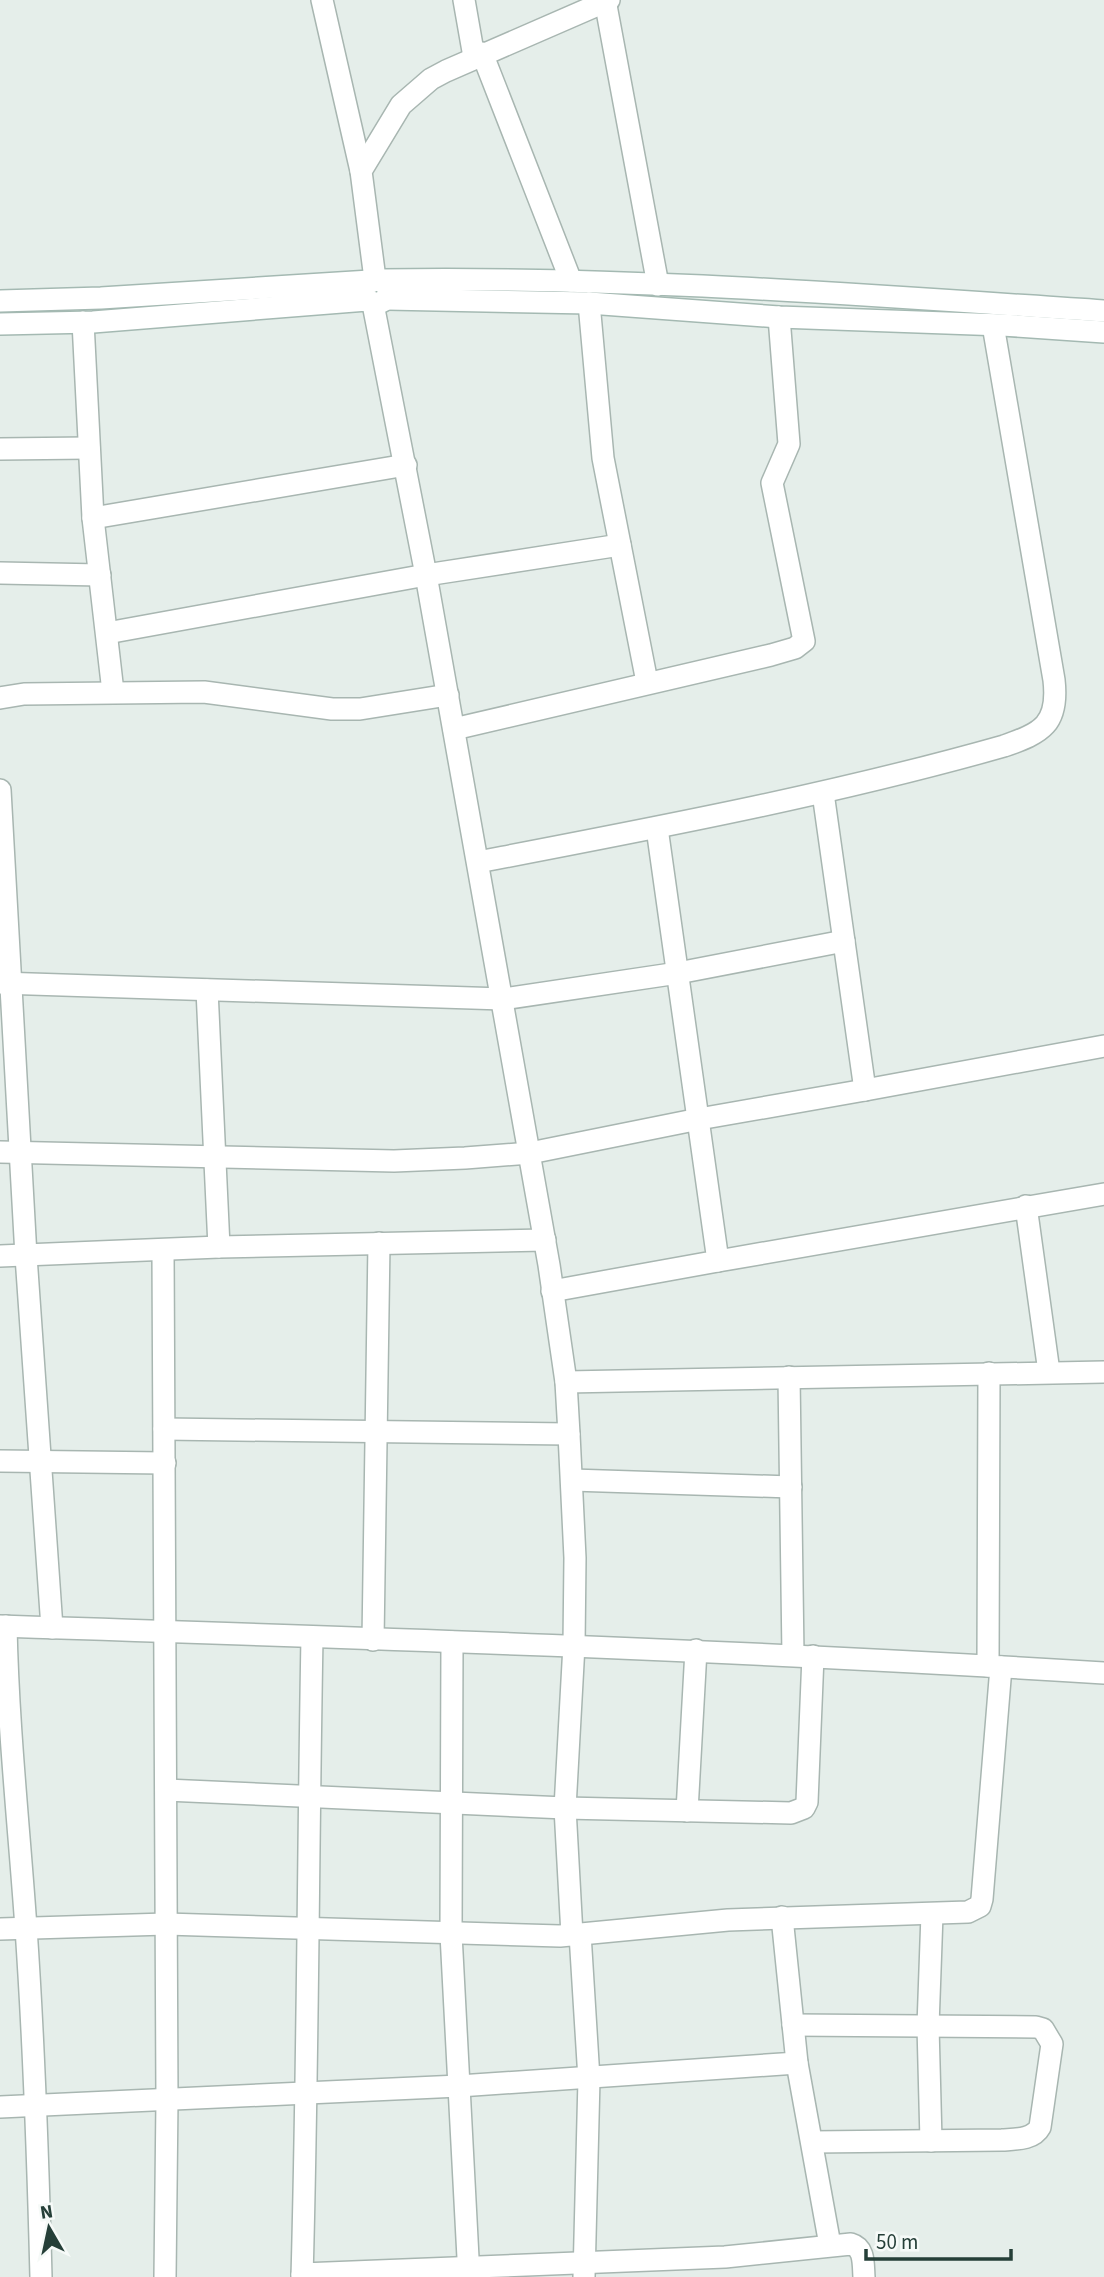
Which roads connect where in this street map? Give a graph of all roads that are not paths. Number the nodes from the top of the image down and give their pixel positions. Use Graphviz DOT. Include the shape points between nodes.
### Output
graph roads {
  1 [pos="322,0"];
  2 [pos="464,0"];
  3 [pos="607,1"];
  4 [pos="478,55"];
  5 [pos="361,170"];
  6 [pos="571,281"];
  7 [pos="658,285"];
  8 [pos="375,290"];
  9 [pos="0,301"];
  10 [pos="589,303"];
  11 [pos="1104,311"];
  12 [pos="779,317"];
  13 [pos="83,322"];
  14 [pos="0,324"];
  15 [pos="993,325"];
  16 [pos="1104,332"];
  17 [pos="89,448"];
  18 [pos="0,449"];
  19 [pos="406,465"];
  20 [pos="93,517"];
  21 [pos="620,545"];
  22 [pos="0,573"];
  23 [pos="100,575"];
  24 [pos="426,575"];
  25 [pos="107,633"];
  26 [pos="648,682"];
  27 [pos="113,692"];
  28 [pos="447,695"];
  29 [pos="0,698"];
  30 [pos="454,729"];
  31 [pos="0,790"];
  32 [pos="823,793"];
  33 [pos="657,828"];
  34 [pos="478,862"];
  35 [pos="844,941"];
  36 [pos="678,973"];
  37 [pos="5,983"];
  38 [pos="207,990"];
  39 [pos="503,999"];
  40 [pos="1104,1046"];
  41 [pos="865,1090"];
  42 [pos="699,1119"];
  43 [pos="10,1153"];
  44 [pos="530,1153"];
  45 [pos="216,1157"];
  46 [pos="1104,1194"];
  47 [pos="1026,1206"];
  48 [pos="545,1240"];
  49 [pos="379,1243"];
  50 [pos="219,1247"];
  51 [pos="163,1250"];
  52 [pos="0,1256"];
  53 [pos="26,1256"];
  54 [pos="718,1261"];
  55 [pos="552,1291"];
  56 [pos="1049,1372"];
  57 [pos="1104,1372"];
  58 [pos="989,1373"];
  59 [pos="789,1377"];
  60 [pos="566,1382"];
  61 [pos="164,1429"];
  62 [pos="376,1432"];
  63 [pos="569,1434"];
  64 [pos="0,1461"];
  65 [pos="41,1461"];
  66 [pos="165,1462"];
  67 [pos="572,1480"];
  68 [pos="791,1487"];
  69 [pos="3,1626"];
  70 [pos="52,1629"];
  71 [pos="166,1633"];
  72 [pos="312,1638"];
  73 [pos="373,1640"];
  74 [pos="452,1642"];
  75 [pos="575,1645"];
  76 [pos="696,1650"];
  77 [pos="803,1655"];
  78 [pos="995,1666"];
  79 [pos="1104,1673"];
  80 [pos="166,1790"];
  81 [pos="309,1797"];
  82 [pos="452,1804"];
  83 [pos="565,1808"];
  84 [pos="687,1811"];
  85 [pos="932,1914"];
  86 [pos="782,1917"];
  87 [pos="166,1924"];
  88 [pos="26,1928"];
  89 [pos="306,1928"];
  90 [pos="0,1929"];
  91 [pos="451,1934"];
  92 [pos="576,1934"];
  93 [pos="793,2025"];
  94 [pos="928,2026"];
  95 [pos="797,2063"];
  96 [pos="589,2079"];
  97 [pos="459,2086"];
  98 [pos="308,2093"];
  99 [pos="167,2100"];
  100 [pos="37,2105"];
  101 [pos="0,2107"];
  102 [pos="931,2141"];
  103 [pos="812,2142"];
  104 [pos="830,2245"];
  105 [pos="724,2267"];
  106 [pos="584,2269"];
  107 [pos="470,2272"];
  108 [pos="302,2276"];
  109 [pos="41,2277"];
  110 [pos="166,2277"];
  111 [pos="864,2277"];
  1 -- 5 [label="street"];
  2 -- 4 [label="street"];
  3 -- 4 [label="street"];
  3 -- 7 [label="street"];
  4 -- 5 [label="street" via="413,93 394,114"];
  4 -- 6 [label="street"];
  5 -- 8 [label="street"];
  6 -- 7 [label="street"];
  6 -- 8 [label="street"];
  7 -- 11 [label="street"];
  8 -- 9 [label="street"];
  8 -- 10 [label="street"];
  8 -- 13 [label="street"];
  8 -- 19 [label="street"];
  10 -- 12 [label="street"];
  10 -- 21 [label="street" via="599,423"];
  12 -- 15 [label="street"];
  12 -- 26 [label="street" via="789,443 772,483 804,641 771,655"];
  13 -- 14 [label="street"];
  13 -- 17 [label="street"];
  15 -- 16 [label="street"];
  15 -- 32 [label="street" via="1054,681 1053,712 1042,730 1027,738"];
  17 -- 18 [label="street"];
  17 -- 20 [label="street"];
  19 -- 20 [label="street"];
  19 -- 24 [label="street"];
  20 -- 23 [label="street"];
  21 -- 24 [label="street"];
  21 -- 26 [label="street"];
  22 -- 23 [label="street"];
  23 -- 25 [label="street"];
  24 -- 25 [label="street"];
  24 -- 28 [label="street"];
  25 -- 27 [label="street"];
  26 -- 30 [label="street"];
  27 -- 28 [label="street" via="204,692 332,709"];
  27 -- 29 [label="street"];
  28 -- 30 [label="street"];
  30 -- 34 [label="street"];
  31 -- 37 [label="street"];
  32 -- 33 [label="street"];
  32 -- 35 [label="street"];
  33 -- 34 [label="street"];
  33 -- 36 [label="street"];
  34 -- 39 [label="street"];
  35 -- 36 [label="street"];
  35 -- 41 [label="street"];
  36 -- 39 [label="street"];
  36 -- 42 [label="street"];
  37 -- 38 [label="street"];
  37 -- 43 [label="street"];
  38 -- 39 [label="street"];
  38 -- 45 [label="street"];
  39 -- 44 [label="street"];
  40 -- 41 [label="street"];
  41 -- 42 [label="street"];
  42 -- 44 [label="street"];
  42 -- 54 [label="street"];
  43 -- 45 [label="street"];
  43 -- 53 [label="street"];
  44 -- 45 [label="street" via="394,1161"];
  44 -- 48 [label="street"];
  45 -- 50 [label="street"];
  46 -- 47 [label="street"];
  47 -- 54 [label="street"];
  47 -- 56 [label="street"];
  48 -- 49 [label="street"];
  48 -- 55 [label="street"];
  49 -- 50 [label="street"];
  49 -- 62 [label="street"];
  50 -- 51 [label="street"];
  51 -- 53 [label="street"];
  51 -- 61 [label="street"];
  52 -- 53 [label="street"];
  53 -- 65 [label="street"];
  54 -- 55 [label="street"];
  55 -- 60 [label="street"];
  56 -- 57 [label="street"];
  56 -- 58 [label="street"];
  58 -- 59 [label="street"];
  58 -- 78 [label="street"];
  59 -- 60 [label="street"];
  59 -- 68 [label="street"];
  60 -- 63 [label="street"];
  61 -- 62 [label="street"];
  61 -- 66 [label="street"];
  62 -- 63 [label="street"];
  62 -- 73 [label="street"];
  63 -- 67 [label="street"];
  64 -- 65 [label="street"];
  65 -- 66 [label="street"];
  65 -- 70 [label="street"];
  66 -- 71 [label="street"];
  67 -- 68 [label="street"];
  67 -- 75 [label="street"];
  68 -- 77 [label="street"];
  69 -- 70 [label="street"];
  69 -- 88 [label="street"];
  70 -- 71 [label="street"];
  71 -- 72 [label="street"];
  71 -- 80 [label="street"];
  72 -- 73 [label="street"];
  72 -- 81 [label="street"];
  73 -- 74 [label="street"];
  74 -- 75 [label="street"];
  74 -- 82 [label="street"];
  75 -- 76 [label="street"];
  75 -- 83 [label="street"];
  76 -- 77 [label="street"];
  76 -- 84 [label="street"];
  77 -- 78 [label="street"];
  77 -- 84 [label="street" via="809,1780 804,1808 782,1815"];
  78 -- 79 [label="street"];
  78 -- 85 [label="street" via="982,1899 968,1912"];
  80 -- 81 [label="street"];
  80 -- 87 [label="street"];
  81 -- 82 [label="street"];
  81 -- 89 [label="street"];
  82 -- 83 [label="street"];
  82 -- 91 [label="street"];
  83 -- 84 [label="street"];
  83 -- 92 [label="street"];
  85 -- 86 [label="street"];
  85 -- 94 [label="street"];
  86 -- 92 [label="street"];
  86 -- 93 [label="street"];
  87 -- 88 [label="street"];
  87 -- 89 [label="street"];
  87 -- 99 [label="street"];
  88 -- 90 [label="street"];
  88 -- 100 [label="street"];
  89 -- 91 [label="street"];
  89 -- 98 [label="street"];
  91 -- 92 [label="street"];
  91 -- 97 [label="street"];
  92 -- 96 [label="street"];
  93 -- 94 [label="street"];
  93 -- 95 [label="street"];
  94 -- 102 [label="street"];
  94 -- 102 [label="street" via="1035,2027 1043,2029 1052,2044 1037,2133 1002,2140"];
  95 -- 96 [label="street"];
  95 -- 103 [label="street"];
  96 -- 97 [label="street"];
  96 -- 106 [label="street"];
  97 -- 98 [label="street"];
  97 -- 107 [label="street"];
  98 -- 99 [label="street"];
  98 -- 108 [label="street"];
  99 -- 100 [label="street"];
  99 -- 110 [label="street"];
  100 -- 101 [label="street"];
  100 -- 109 [label="street"];
  102 -- 103 [label="street"];
  103 -- 104 [label="street"];
  104 -- 105 [label="street"];
  104 -- 111 [label="street" via="859,2248"];
  105 -- 106 [label="street"];
  106 -- 107 [label="street"];
  107 -- 108 [label="street"];
}
